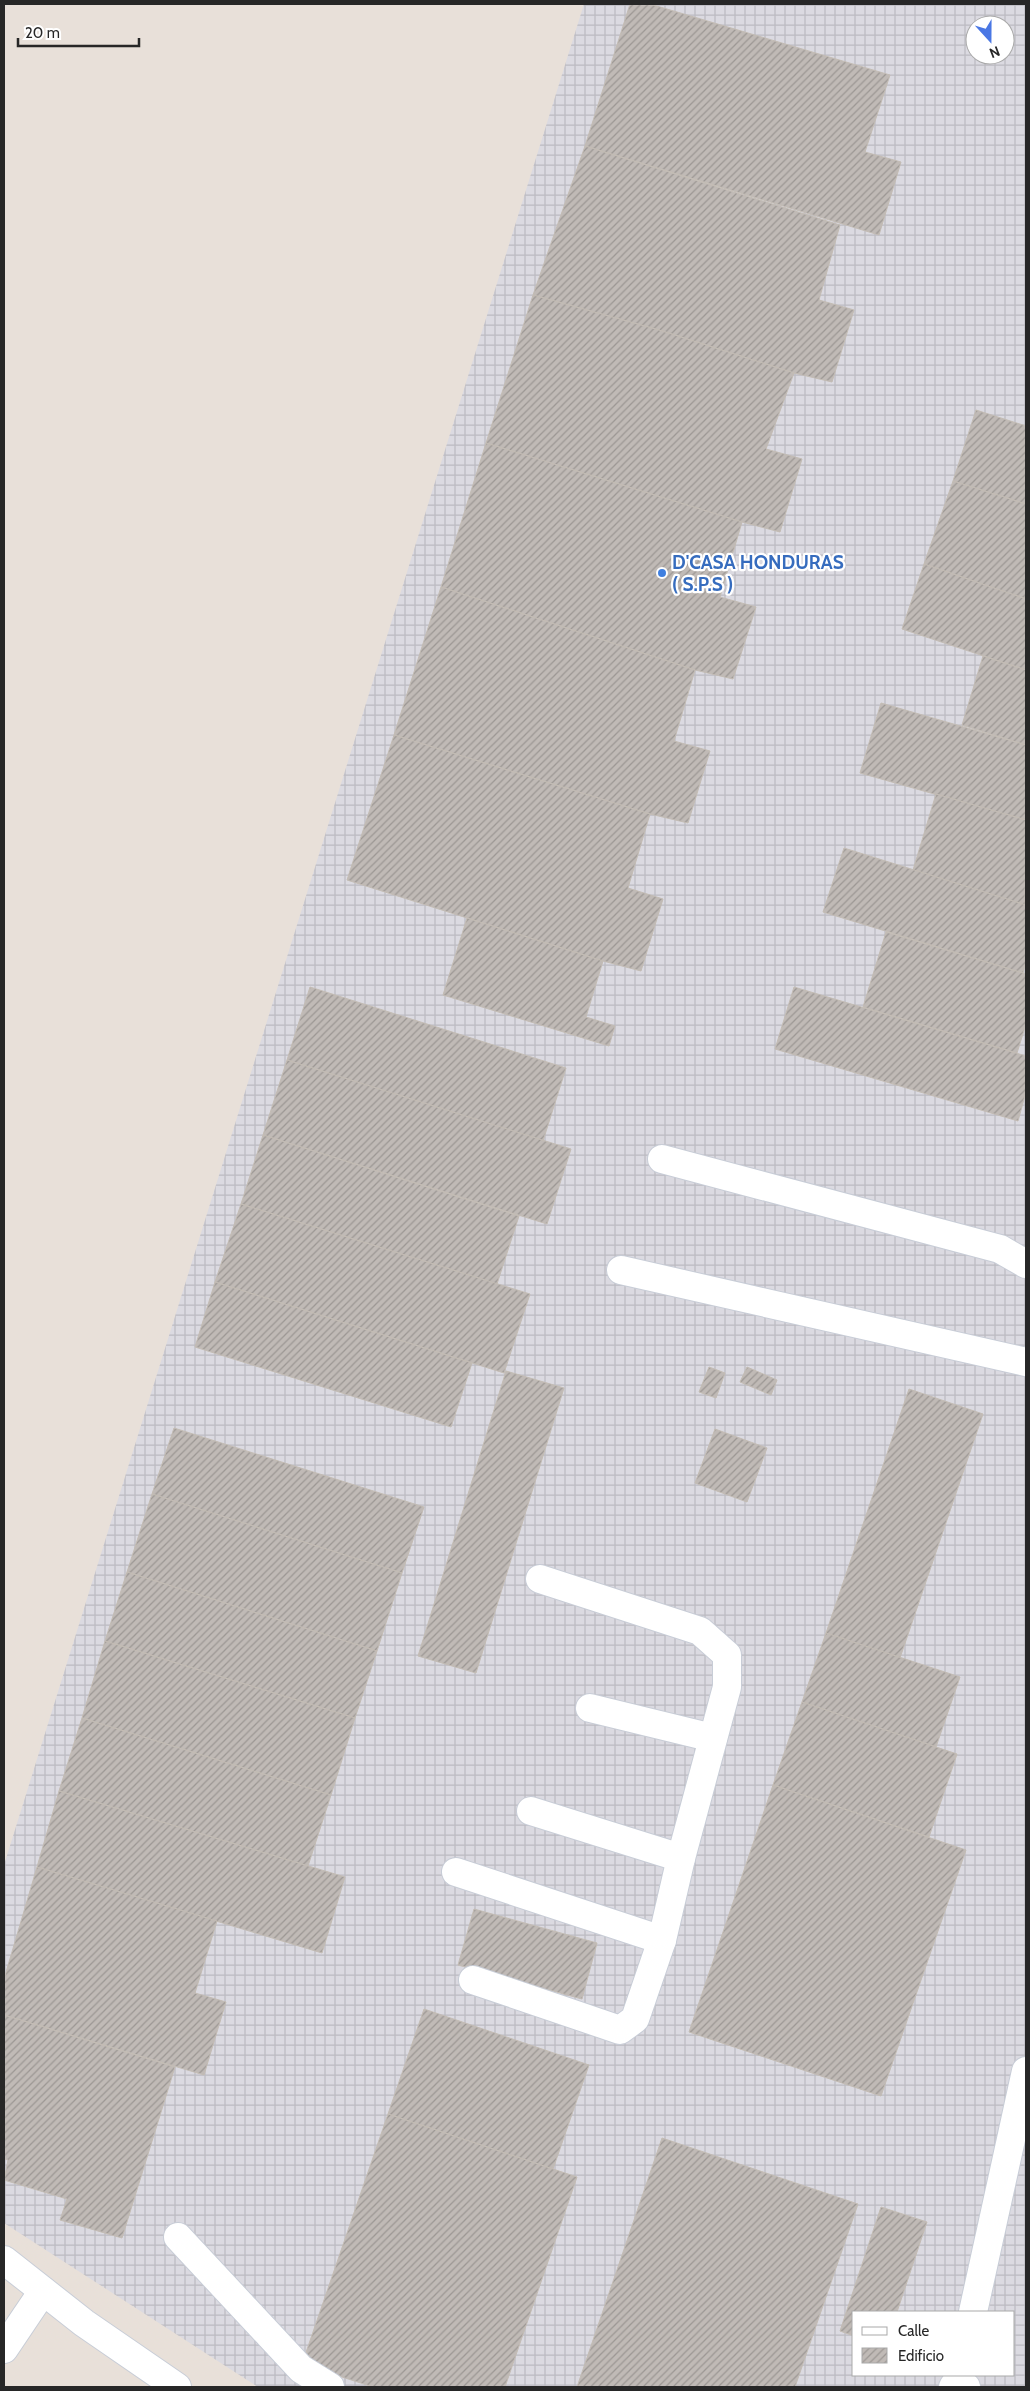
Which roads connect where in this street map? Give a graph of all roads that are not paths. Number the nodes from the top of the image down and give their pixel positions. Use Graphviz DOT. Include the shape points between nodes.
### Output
graph roads {
  1 [pos="662,1159"];
  2 [pos="1026,1264"];
  3 [pos="621,1270"];
  4 [pos="1026,1362"];
  5 [pos="540,1579"];
  6 [pos="590,1708"];
  7 [pos="713,1738"];
  8 [pos="530,1811"];
  9 [pos="681,1858"];
  10 [pos="456,1872"];
  11 [pos="662,1940"];
  12 [pos="473,1980"];
  13 [pos="1026,2071"];
  14 [pos="178,2237"];
  15 [pos="4,2260"];
  16 [pos="43,2291"];
  17 [pos="973,2311"];
  18 [pos="4,2349"];
  19 [pos="177,2387"];
  20 [pos="330,2387"];
  1 -- 2 [label="street" via="1000,1250"];
  3 -- 4 [label="street"];
  5 -- 7 [label="street" via="700,1631 727,1656 727,1686"];
  6 -- 7 [label="street"];
  7 -- 9 [label="street"];
  8 -- 9 [label="street"];
  9 -- 11 [label="street"];
  10 -- 11 [label="street"];
  11 -- 12 [label="street" via="635,2019 620,2030"];
  13 -- 17 [label="street"];
  14 -- 20 [label="street" via="302,2369"];
  15 -- 16 [label="street"];
  16 -- 18 [label="street"];
  16 -- 19 [label="street"];
}
